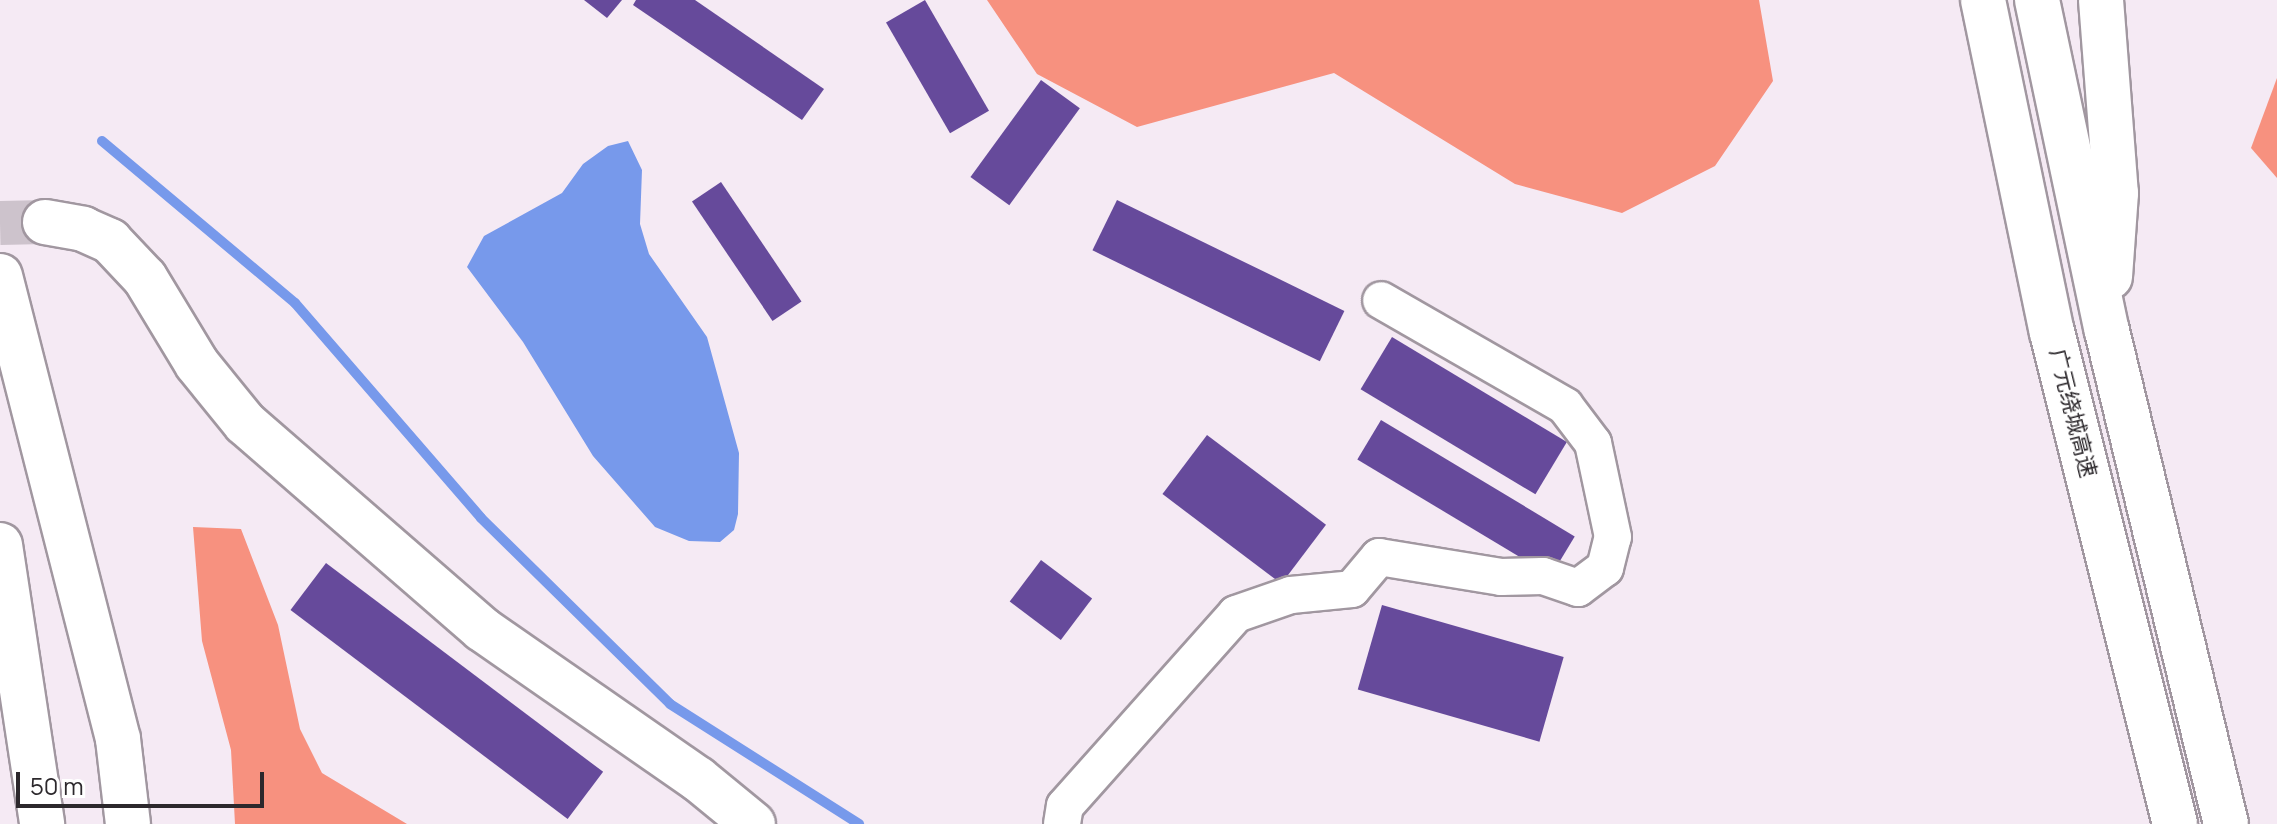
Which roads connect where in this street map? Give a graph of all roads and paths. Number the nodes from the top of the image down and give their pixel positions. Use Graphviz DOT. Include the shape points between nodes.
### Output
graph roads {
  1 [pos="1983,0"];
  2 [pos="2037,0"];
  3 [pos="2101,0"];
  4 [pos="45,222"];
  5 [pos="0,276"];
  6 [pos="1381,300"];
  7 [pos="2107,331"];
  8 [pos="0,545"];
  9 [pos="5,609"];
  10 [pos="42,824"];
  11 [pos="128,824"];
  12 [pos="753,824"];
  13 [pos="1062,824"];
  14 [pos="2175,824"];
  15 [pos="2226,824"];
  1 -- 14 [label="main road, 广元绕城高速" via="2052,332"];
  2 -- 7 [label="main road"];
  3 -- 7 [label="main road" via="2116,193"];
  4 -- 12 [label="main road" via="110,241 145,278 197,364 245,423 482,629"];
  5 -- 11 [label="main road" via="118,739"];
  6 -- 13 [label="street" via="1565,406 1593,443 1613,537 1605,568 1578,588 1543,576 1501,577 1379,557 1352,589 1291,595 1236,614 1065,806"];
  7 -- 15 [label="main road"];
  8 -- 9 [label="main road"];
  9 -- 10 [label="main road"];
}
